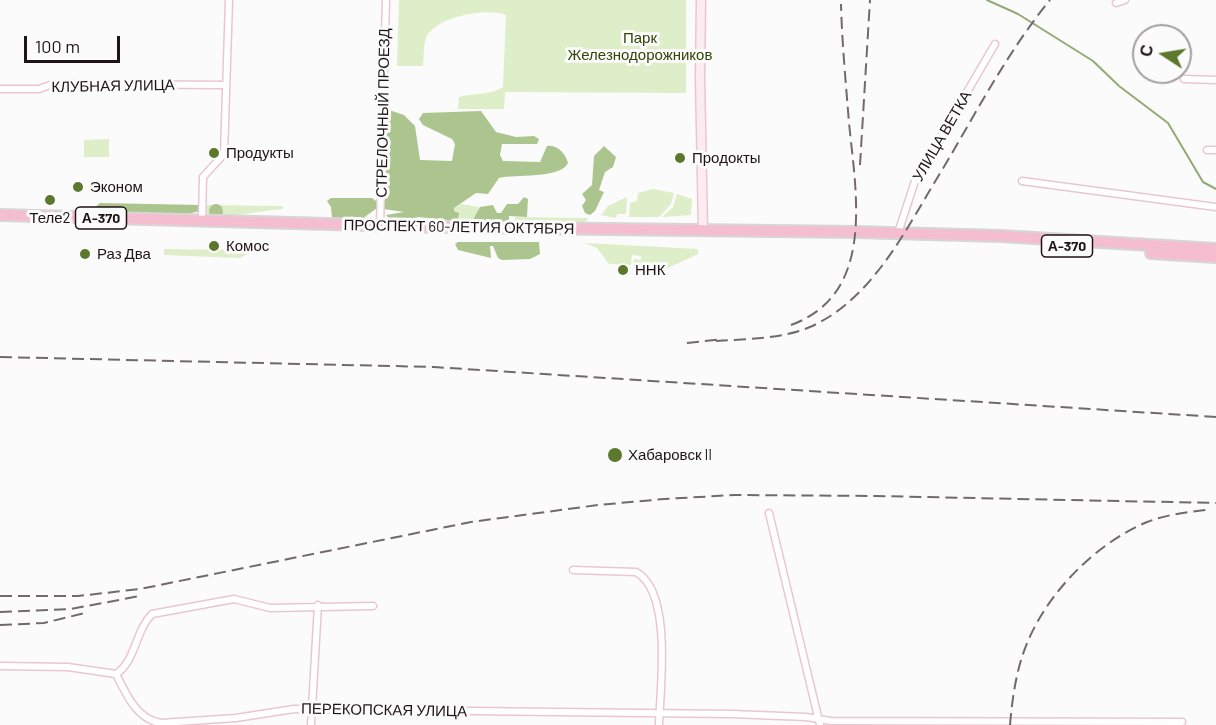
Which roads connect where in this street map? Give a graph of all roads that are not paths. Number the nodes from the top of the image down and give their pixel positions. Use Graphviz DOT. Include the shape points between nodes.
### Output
graph roads {
  1 [pos="229,0"];
  2 [pos="386,0"];
  3 [pos="701,0"];
  4 [pos="1125,0"];
  5 [pos="1116,3"];
  6 [pos="995,44"];
  7 [pos="1192,79"];
  8 [pos="1216,80"];
  9 [pos="226,85"];
  10 [pos="0,89"];
  11 [pos="1207,150"];
  12 [pos="1216,150"];
  13 [pos="1022,181"];
  14 [pos="1216,207"];
  15 [pos="0,215"];
  16 [pos="202,220"];
  17 [pos="380,225"];
  18 [pos="703,230"];
  19 [pos="898,233"];
  20 [pos="917,235"];
  21 [pos="1216,249"];
  22 [pos="1216,257"];
  23 [pos="769,513"];
  24 [pos="573,570"];
  25 [pos="318,605"];
  26 [pos="373,606"];
  27 [pos="0,666"];
  28 [pos="116,674"];
  29 [pos="312,709"];
  30 [pos="659,713"];
  31 [pos="819,722"];
  32 [pos="1182,722"];
  33 [pos="312,725"];
  34 [pos="659,725"];
  1 -- 9 [label="street"];
  2 -- 17 [label="street, СТРЕЛОЧНЫЙ ПРОЕЗД"];
  3 -- 18 [label="street"];
  4 -- 5 [label="street"];
  6 -- 19 [label="street, УЛИЦА ВЕТКА" via="915,181"];
  7 -- 8 [label="street"];
  9 -- 10 [label="street, КЛУБНАЯ УЛИЦА" via="53,84 39,89"];
  9 -- 16 [label="street" via="224,154 203,177"];
  11 -- 12 [label="street"];
  13 -- 14 [label="street"];
  15 -- 16 [label="highway, ПРОСПЕКТ 60-ЛЕТИЯ ОКТЯБРЯ / А-370"];
  16 -- 17 [label="highway, ПРОСПЕКТ 60-ЛЕТИЯ ОКТЯБРЯ / А-370"];
  17 -- 18 [label="highway, ПРОСПЕКТ 60-ЛЕТИЯ ОКТЯБРЯ / А-370"];
  18 -- 19 [label="highway, ПРОСПЕКТ 60-ЛЕТИЯ ОКТЯБРЯ / А-370"];
  19 -- 20 [label="highway, ПРОСПЕКТ 60-ЛЕТИЯ ОКТЯБРЯ / А-370"];
  20 -- 21 [label="highway, ПРОСПЕКТ 60-ЛЕТИЯ ОКТЯБРЯ / А-370"];
  20 -- 22 [label="highway, ПРОСПЕКТ 60-ЛЕТИЯ ОКТЯБРЯ / А-370"];
  23 -- 31 [label="street"];
  24 -- 30 [label="street" via="630,571 640,575 649,588 661,619"];
  25 -- 26 [label="street"];
  25 -- 28 [label="street" via="270,608 225,599 156,612 139,633 128,662"];
  25 -- 29 [label="street"];
  27 -- 28 [label="street" via="68,667"];
  28 -- 29 [label="street, ПЕРЕКОПСКАЯ УЛИЦА" via="139,712 154,722"];
  29 -- 30 [label="street, ПЕРЕКОПСКАЯ УЛИЦА"];
  29 -- 33 [label="street"];
  30 -- 31 [label="street, ПЕРЕКОПСКАЯ УЛИЦА" via="806,717"];
  30 -- 34 [label="street"];
  31 -- 32 [label="street, ПЕРЕКОПСКАЯ УЛИЦА"];
}
